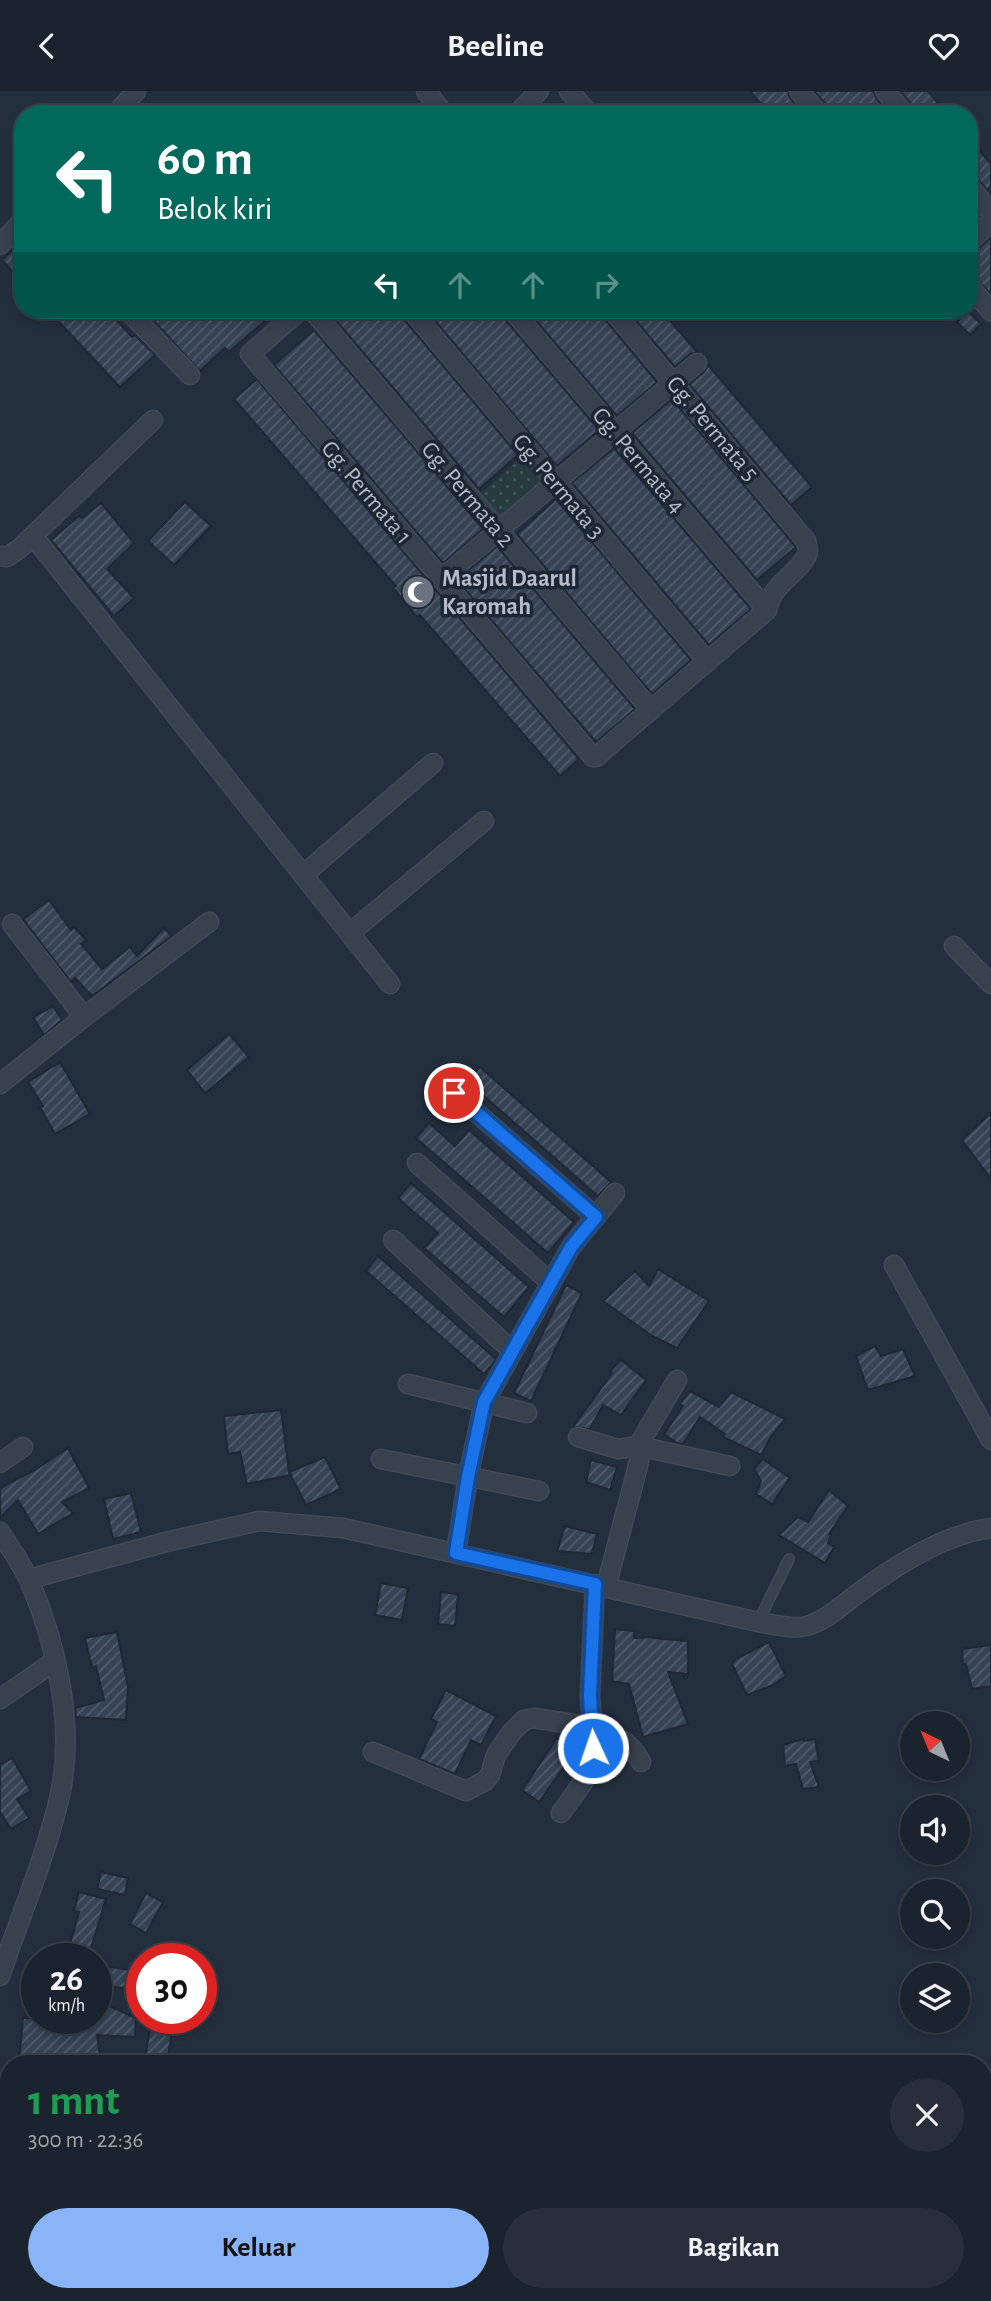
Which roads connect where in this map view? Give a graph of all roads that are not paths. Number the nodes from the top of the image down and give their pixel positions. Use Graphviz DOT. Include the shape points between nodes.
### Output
graph roads {
  1 [pos="136,91"];
  2 [pos="426,91"];
  3 [pos="539,91"];
  4 [pos="569,91"];
  5 [pos="799,91"];
  6 [pos="885,91"];
  7 [pos="124,105"];
  8 [pos="437,105"];
  9 [pos="526,105"];
  10 [pos="581,105"];
  11 [pos="811,105"];
  12 [pos="897,105"];
  13 [pos="978,197"];
  14 [pos="991,212"];
  15 [pos="991,222"];
  16 [pos="14,230"];
  17 [pos="978,234"];
  18 [pos="0,245"];
  19 [pos="978,296"];
  20 [pos="991,311"];
  21 [pos="136,319"];
  22 [pos="290,319"];
  23 [pos="320,319"];
  24 [pos="419,319"];
  25 [pos="520,319"];
  26 [pos="620,319"];
  27 [pos="697,363"];
  28 [pos="190,376"];
  29 [pos="675,381"];
  30 [pos="153,420"];
  31 [pos="616,432"];
  32 [pos="556,482"];
  33 [pos="499,530"];
  34 [pos="33,536"];
  35 [pos="0,556"];
  36 [pos="440,579"];
  37 [pos="767,610"];
  38 [pos="707,661"];
  39 [pos="651,710"];
  40 [pos="432,763"];
  41 [pos="484,821"];
  42 [pos="303,875"];
  43 [pos="209,922"];
  44 [pos="12,924"];
  45 [pos="350,933"];
  46 [pos="954,946"];
  47 [pos="390,984"];
  48 [pos="991,984"];
  49 [pos="84,1017"];
  50 [pos="0,1084"];
  51 [pos="454,1093"];
  52 [pos="417,1163"];
  53 [pos="615,1193"];
  54 [pos="596,1217"];
  55 [pos="393,1240"];
  56 [pos="894,1265"];
  57 [pos="551,1283"];
  58 [pos="511,1350"];
  59 [pos="677,1380"];
  60 [pos="408,1384"];
  61 [pos="484,1402"];
  62 [pos="527,1413"];
  63 [pos="578,1437"];
  64 [pos="991,1440"];
  65 [pos="638,1446"];
  66 [pos="23,1447"];
  67 [pos="381,1459"];
  68 [pos="0,1463"];
  69 [pos="730,1466"];
  70 [pos="468,1477"];
  71 [pos="539,1491"];
  72 [pos="991,1528"];
  73 [pos="0,1532"];
  74 [pos="456,1553"];
  75 [pos="789,1559"];
  76 [pos="29,1579"];
  77 [pos="601,1586"];
  78 [pos="758,1622"];
  79 [pos="55,1661"];
  80 [pos="0,1699"];
  81 [pos="592,1728"];
  82 [pos="373,1752"];
  83 [pos="641,1762"];
  84 [pos="561,1813"];
  85 [pos="0,1976"];
  1 -- 7 [label="street"];
  2 -- 8 [label="street"];
  3 -- 9 [label="street"];
  4 -- 10 [label="street"];
  5 -- 11 [label="street"];
  6 -- 12 [label="street"];
  13 -- 14 [label="street"];
  15 -- 17 [label="street"];
  16 -- 18 [label="street"];
  19 -- 20 [label="street"];
  21 -- 28 [label="street"];
  22 -- 36 [label="street, Gg. Permata 1" via="250,353"];
  23 -- 33 [label="street, Gg. Permata 2"];
  24 -- 32 [label="street, Gg. Permata 3"];
  25 -- 31 [label="street, Gg. Permata 4"];
  26 -- 29 [label="street, Gg. Permata 5"];
  27 -- 29 [label="street"];
  29 -- 31 [label="street"];
  29 -- 37 [label="street, Gg. Permata 5" via="806,541 806,557 773,592"];
  30 -- 34 [label="street"];
  31 -- 32 [label="street"];
  31 -- 37 [label="street, Gg. Permata 4"];
  32 -- 33 [label="street"];
  32 -- 38 [label="street, Gg. Permata 3"];
  33 -- 36 [label="street"];
  33 -- 39 [label="street, Gg. Permata 2"];
  34 -- 35 [label="street" via="7,557"];
  34 -- 42 [label="street"];
  36 -- 39 [label="street, Gg. Permata 1" via="593,757"];
  37 -- 38 [label="street"];
  38 -- 39 [label="street"];
  40 -- 42 [label="street"];
  41 -- 45 [label="street"];
  42 -- 45 [label="street"];
  43 -- 49 [label="street"];
  44 -- 49 [label="street"];
  45 -- 47 [label="street"];
  46 -- 48 [label="street"];
  49 -- 50 [label="street"];
  51 -- 54 [label="street"];
  52 -- 57 [label="street"];
  53 -- 54 [label="street"];
  54 -- 57 [label="street" via="571,1247"];
  55 -- 58 [label="street"];
  56 -- 64 [label="street"];
  57 -- 58 [label="street"];
  58 -- 61 [label="street"];
  59 -- 65 [label="street"];
  60 -- 61 [label="street"];
  61 -- 62 [label="street"];
  61 -- 70 [label="street"];
  63 -- 65 [label="street" via="618,1449"];
  65 -- 69 [label="street"];
  65 -- 77 [label="street" via="640,1456"];
  66 -- 68 [label="street"];
  67 -- 70 [label="street"];
  70 -- 71 [label="street"];
  70 -- 74 [label="street"];
  72 -- 78 [label="street" via="916,1555 822,1620 803,1628"];
  73 -- 76 [label="street"];
  74 -- 76 [label="street" via="343,1528 259,1521"];
  74 -- 77 [label="street"];
  75 -- 78 [label="lane"];
  76 -- 79 [label="street"];
  77 -- 78 [label="street"];
  77 -- 81 [label="street" via="590,1695"];
  79 -- 80 [label="street"];
  79 -- 85 [label="street" via="63,1709 60,1792"];
  81 -- 82 [label="street" via="524,1720 496,1755 490,1775 466,1791"];
  81 -- 83 [label="street" via="626,1741"];
  81 -- 84 [label="street" via="594,1767"];
}
